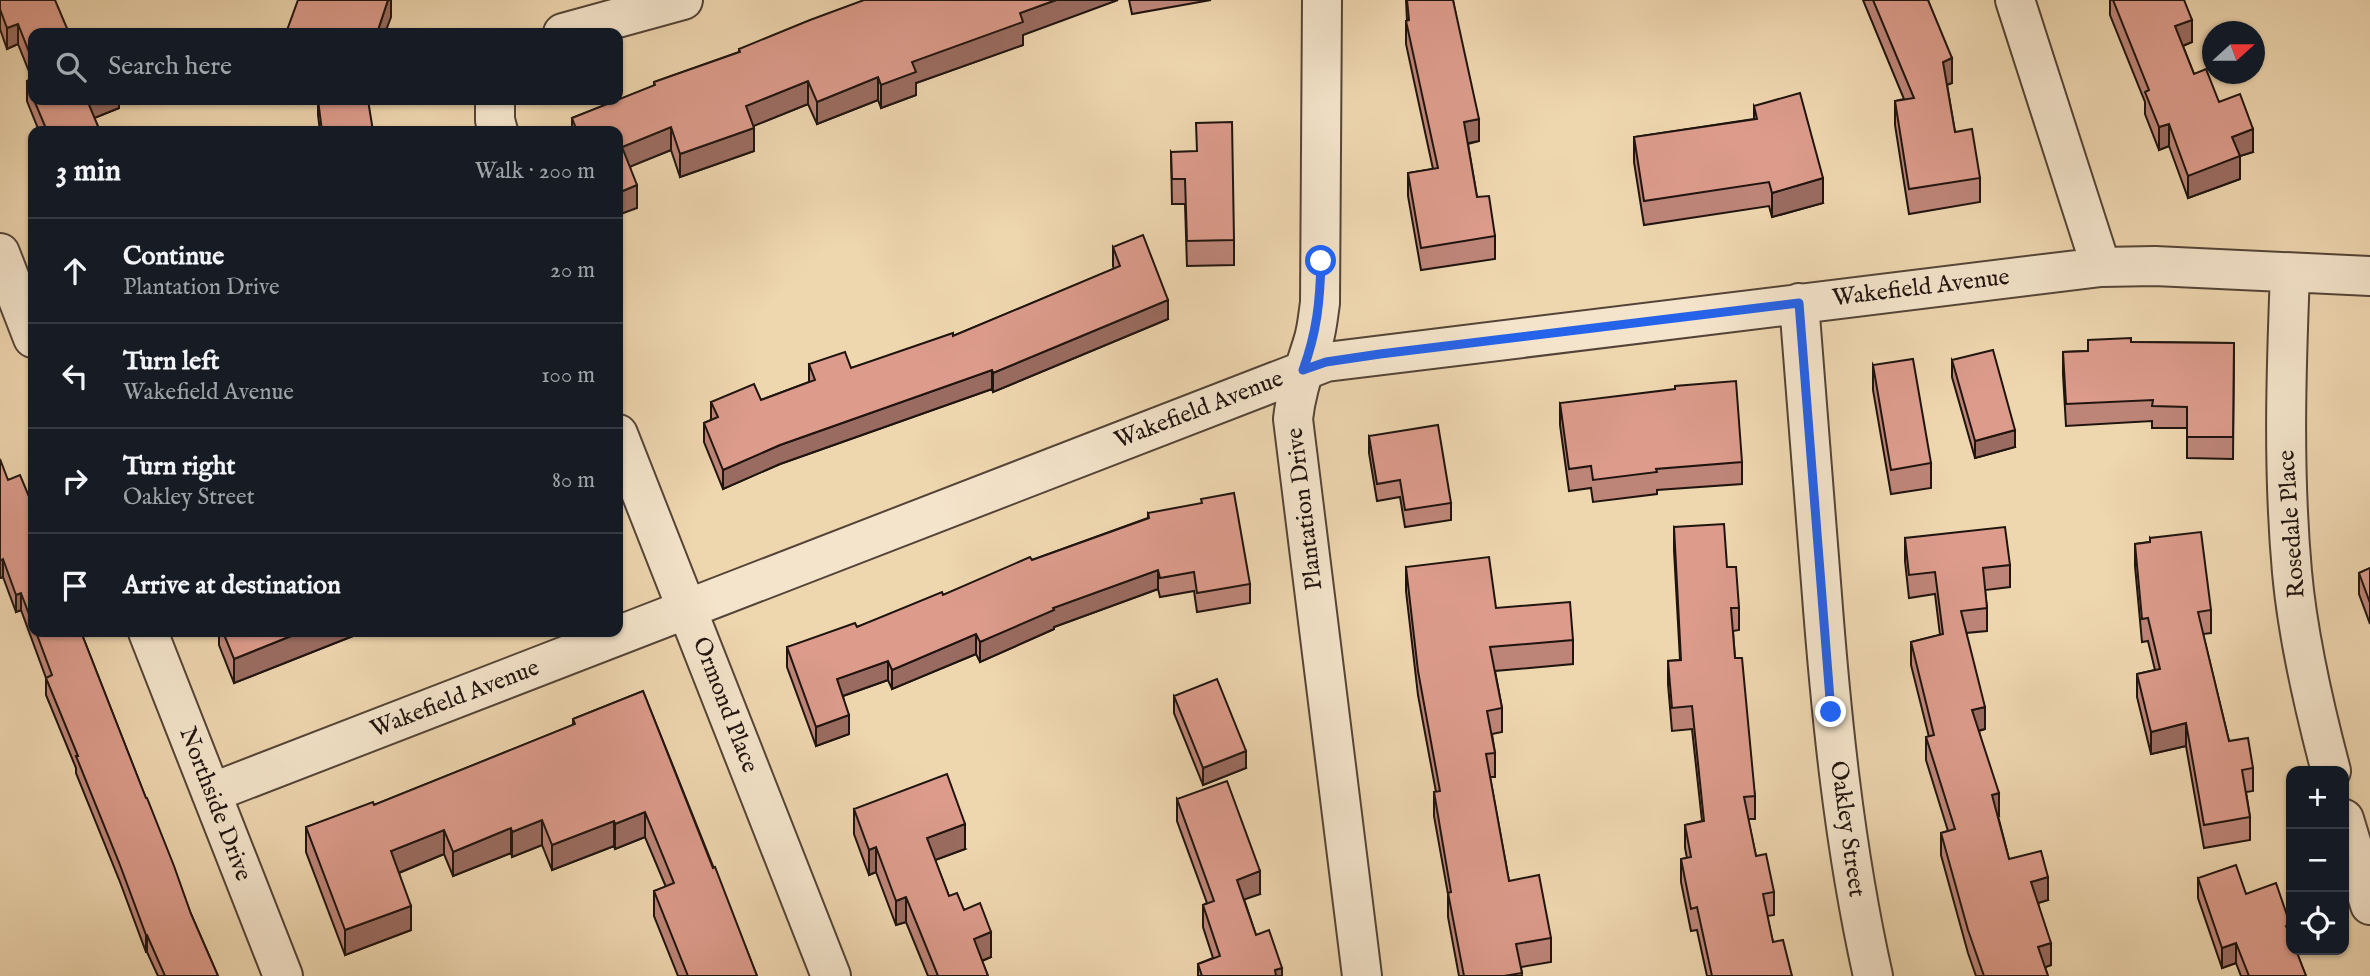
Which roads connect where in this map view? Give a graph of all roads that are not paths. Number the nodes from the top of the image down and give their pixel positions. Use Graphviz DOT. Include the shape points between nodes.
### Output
graph roads {
  1 [pos="683,0"];
  2 [pos="1322,0"];
  3 [pos="2015,0"];
  4 [pos="581,28"];
  5 [pos="495,105"];
  6 [pos="497,126"];
  7 [pos="0,253"];
  8 [pos="2101,267"];
  9 [pos="2290,273"];
  10 [pos="2370,276"];
  11 [pos="1799,303"];
  12 [pos="28,325"];
  13 [pos="1303,370"];
  14 [pos="623,448"];
  15 [pos="687,608"];
  16 [pos="623,633"];
  17 [pos="150,637"];
  18 [pos="612,637"];
  19 [pos="2330,766"];
  20 [pos="211,793"];
  21 [pos="2347,829"];
  22 [pos="2370,905"];
  23 [pos="282,976"];
  24 [pos="831,976"];
  25 [pos="1362,976"];
  26 [pos="1873,976"];
  1 -- 4 [label="street"];
  2 -- 13 [label="street, Plantation Drive" via="1320,303"];
  3 -- 8 [label="street"];
  5 -- 6 [label="street"];
  7 -- 12 [label="street"];
  8 -- 9 [label="street, Wakefield Avenue"];
  8 -- 11 [label="street, Wakefield Avenue"];
  9 -- 10 [label="street, Wakefield Avenue"];
  9 -- 19 [label="street, Rosedale Place" via="2285,413 2292,575"];
  11 -- 13 [label="street, Wakefield Avenue" via="1380,354"];
  11 -- 26 [label="street, Oakley Street" via="1831,712 1852,867"];
  13 -- 15 [label="street, Wakefield Avenue"];
  13 -- 25 [label="street, Plantation Drive" via="1293,419"];
  14 -- 15 [label="street, Ormond Place"];
  15 -- 16 [label="street, Wakefield Avenue"];
  15 -- 24 [label="street, Ormond Place"];
  17 -- 20 [label="street, Northside Drive"];
  18 -- 20 [label="street, Wakefield Avenue"];
  20 -- 23 [label="street, Northside Drive"];
  21 -- 22 [label="street"];
}
